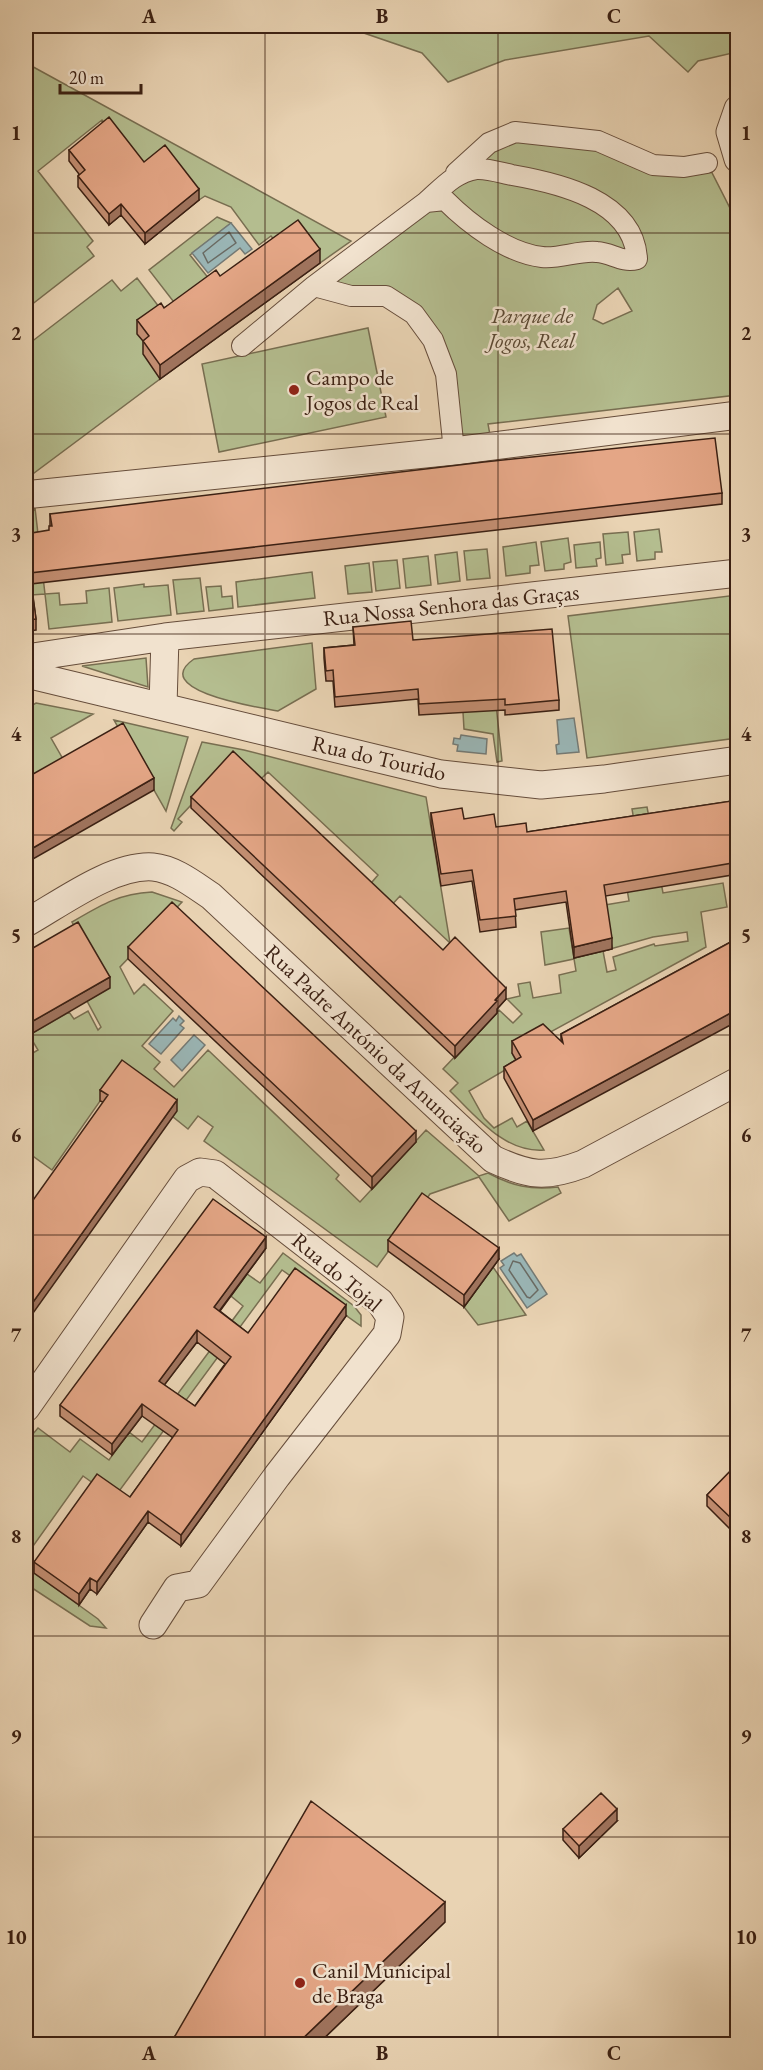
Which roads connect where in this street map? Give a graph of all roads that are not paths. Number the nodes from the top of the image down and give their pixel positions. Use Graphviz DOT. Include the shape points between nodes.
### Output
graph roads {
  1 [pos="738,109"];
  2 [pos="738,159"];
  3 [pos="707,164"];
  4 [pos="452,178"];
  5 [pos="426,202"];
  6 [pos="314,286"];
  7 [pos="242,346"];
  8 [pos="738,415"];
  9 [pos="454,451"];
  10 [pos="30,496"];
  11 [pos="738,573"];
  12 [pos="165,637"];
  13 [pos="26,658"];
  14 [pos="26,674"];
  15 [pos="163,706"];
  16 [pos="738,760"];
  17 [pos="26,922"];
  18 [pos="738,1081"];
  19 [pos="26,1408"];
  20 [pos="153,1625"];
  1 -- 2 [label="street" via="730,132"];
  3 -- 4 [label="street" via="653,165 598,141 515,132 489,143"];
  4 -- 5 [label="street"];
  4 -- 5 [label="street" via="476,169 568,186 609,209 636,246 636,259 627,262 594,251 543,257 507,246 462,217 444,200"];
  5 -- 6 [label="street"];
  6 -- 7 [label="street"];
  6 -- 9 [label="street" via="351,296 386,296 414,314 433,340 446,374"];
  8 -- 9 [label="street"];
  9 -- 10 [label="street"];
  11 -- 12 [label="street, Rua Nossa Senhora das Graças"];
  12 -- 13 [label="street, Rua Nossa Senhora das Graças"];
  12 -- 15 [label="street"];
  14 -- 15 [label="street, Rua do Tourido"];
  15 -- 16 [label="street, Rua do Tourido" via="441,774 541,785"];
  17 -- 18 [label="street, Rua Padre António da Anunciação" via="103,879 126,871 153,867 178,874 211,896 494,1159 516,1170 557,1173 583,1164"];
  19 -- 20 [label="street, Rua do Tojal" via="187,1179 200,1172 215,1174 380,1302 390,1317 387,1334 198,1584 177,1588"];
}
